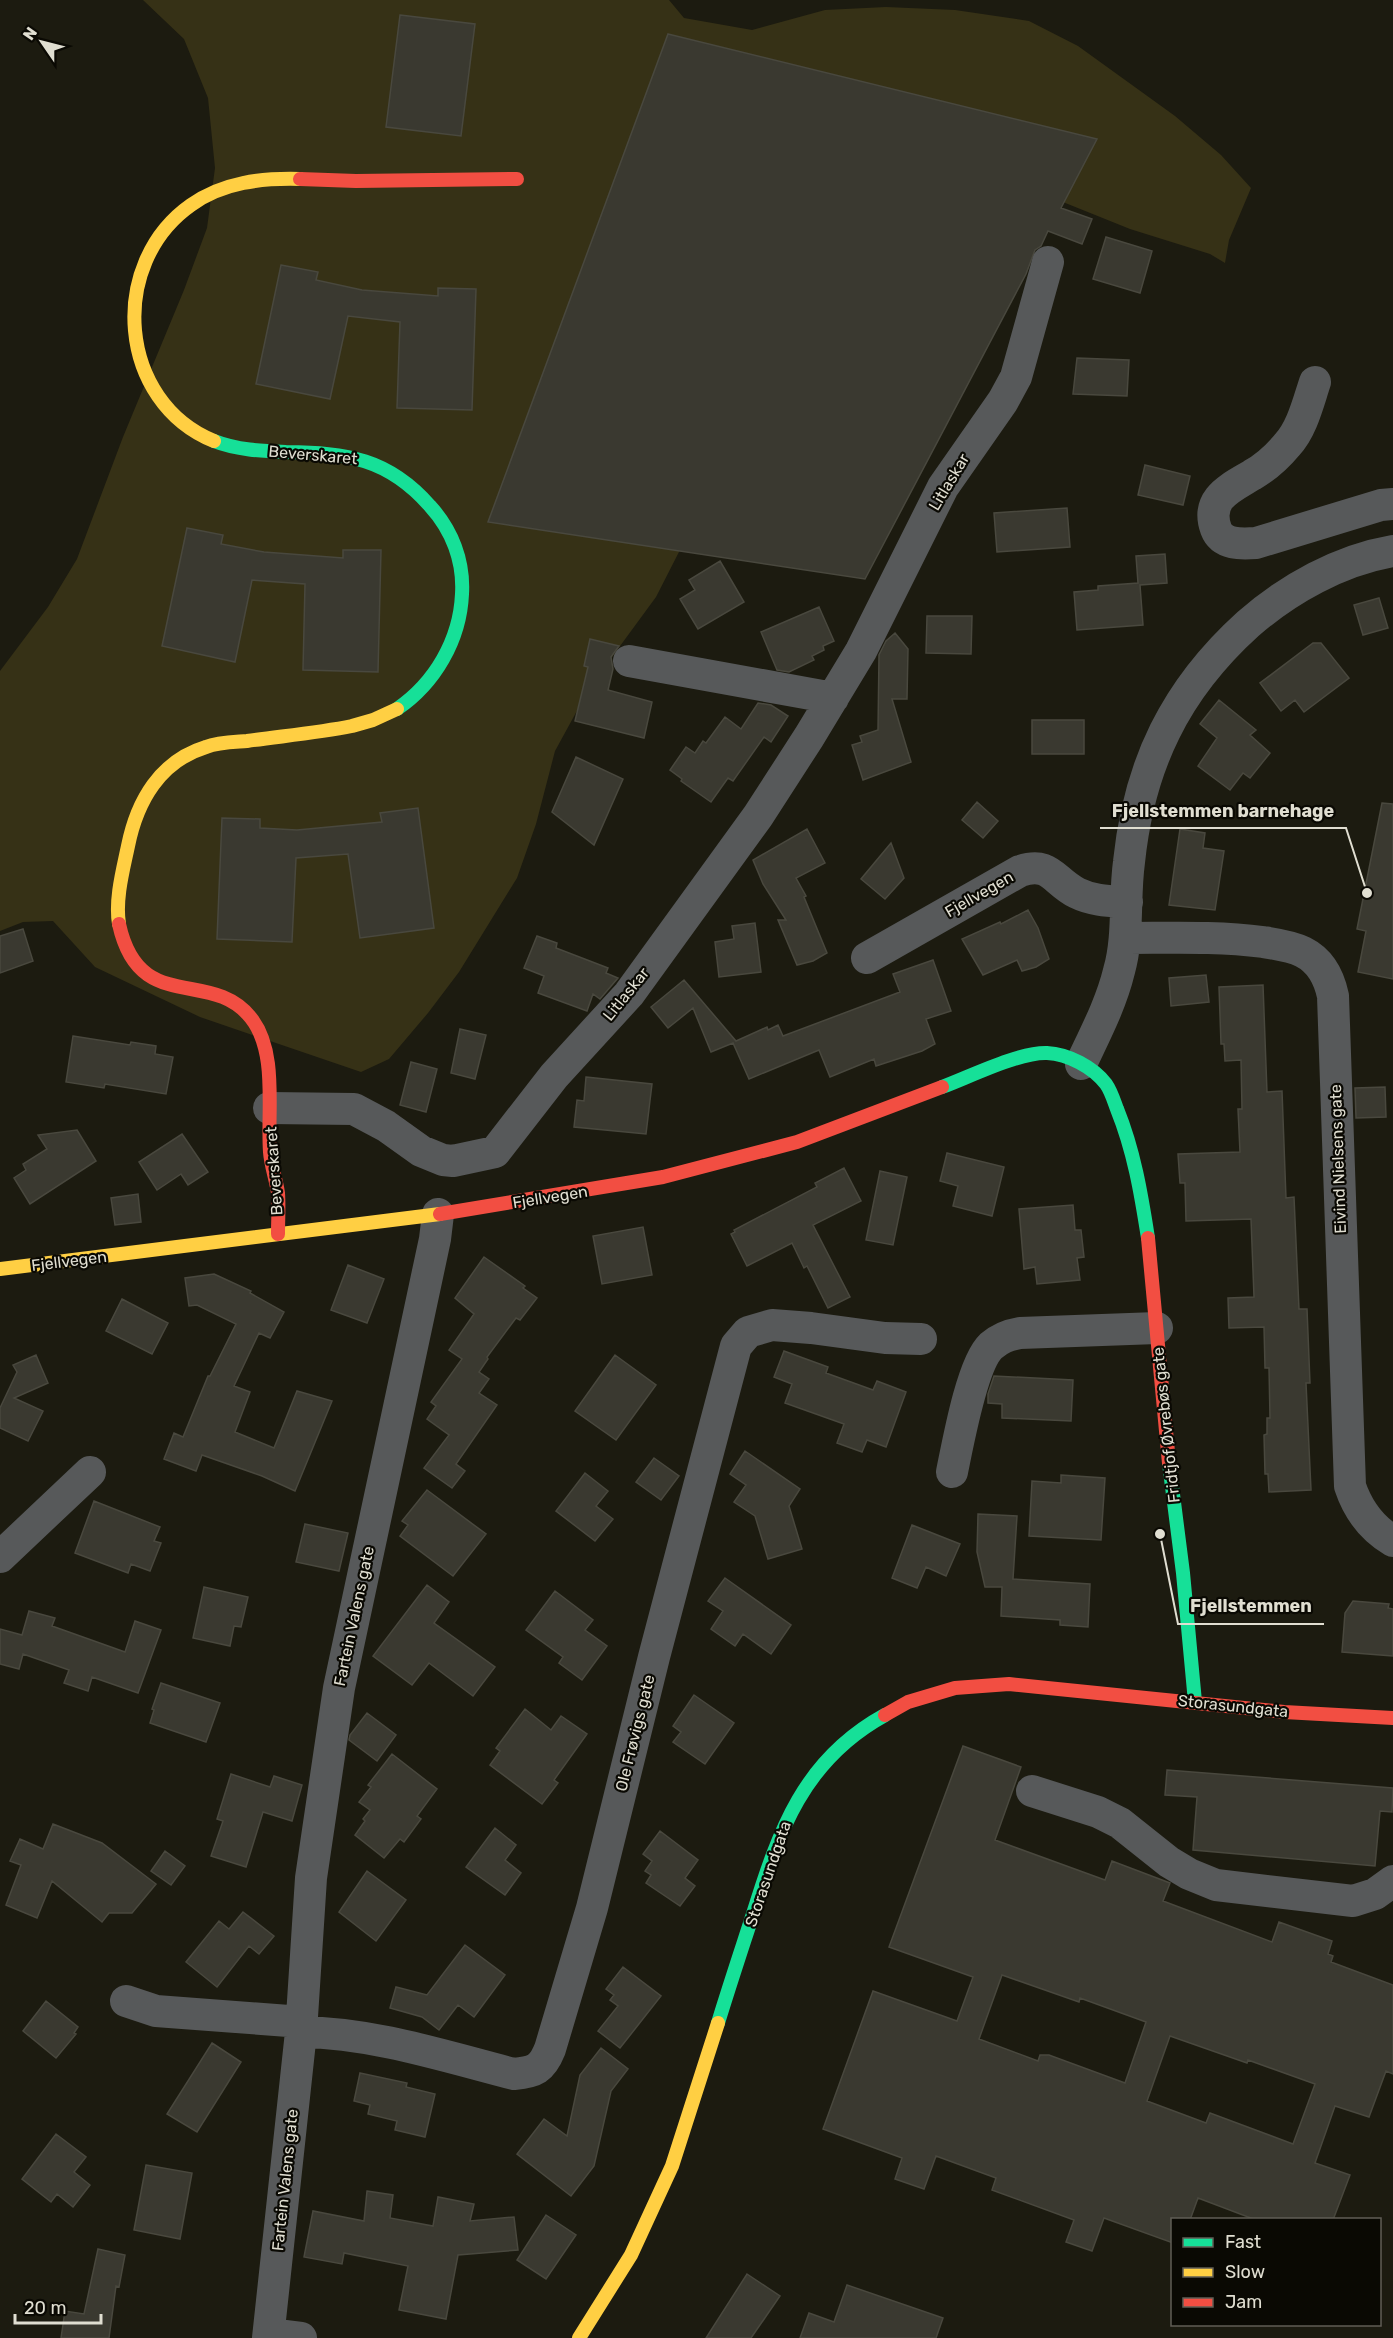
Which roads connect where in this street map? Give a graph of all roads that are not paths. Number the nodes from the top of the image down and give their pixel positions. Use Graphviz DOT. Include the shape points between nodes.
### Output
graph roads {
  1 [pos="517,179"];
  2 [pos="1048,262"];
  3 [pos="1315,382"];
  4 [pos="1393,504"];
  5 [pos="1393,551"];
  6 [pos="629,661"];
  7 [pos="833,698"];
  8 [pos="1127,902"];
  9 [pos="1125,939"];
  10 [pos="867,958"];
  11 [pos="1081,1064"];
  12 [pos="269,1108"];
  13 [pos="354,1109"];
  14 [pos="438,1214"];
  15 [pos="278,1234"];
  16 [pos="0,1269"];
  17 [pos="1157,1328"];
  18 [pos="921,1339"];
  19 [pos="90,1472"];
  20 [pos="951,1472"];
  21 [pos="1393,1541"];
  22 [pos="0,1557"];
  23 [pos="1195,1702"];
  24 [pos="1393,1718"];
  25 [pos="1032,1791"];
  26 [pos="1393,1881"];
  27 [pos="126,2001"];
  28 [pos="302,2027"];
  29 [pos="268,2336"];
  30 [pos="301,2338"];
  31 [pos="579,2338"];
  1 -- 12 [label="main road, Beverskaret" via="278,179 228,185 207,193 175,216 150,252 137,289 133,329 136,348 153,389 179,420 213,442 236,449 330,454 364,460 388,470 411,486 446,526 456,546 462,573 462,596 451,642 413,698 386,716 345,728 191,751 157,776 131,827 117,914 124,945 147,974 161,982 228,998 252,1019 267,1050"];
  2 -- 7 [label="street, Litlaskar" via="1016,377 943,487 861,651"];
  3 -- 4 [label="street" via="1289,443 1270,463 1221,495 1213,520 1218,533 1226,541 1256,543"];
  5 -- 8 [label="street" via="1342,567 1267,607 1202,671 1175,710 1153,757 1128,863"];
  6 -- 7 [label="street"];
  7 -- 13 [label="street, Litlaskar" via="758,816 629,994 554,1076 495,1152 453,1161 432,1156"];
  8 -- 9 [label="street"];
  8 -- 10 [label="street, Fjellvegen" via="1094,899 1076,892 1046,870 1033,867"];
  9 -- 11 [label="street" via="1114,989"];
  9 -- 21 [label="street, Eivind Nielsens gate" via="1232,938 1279,944 1303,952 1319,964 1329,979 1333,996 1350,1486 1364,1516"];
  11 -- 14 [label="main road, Fjellvegen" via="1066,1056 1027,1056 797,1142 663,1178"];
  11 -- 17 [label="main road, Fridtjof Øvrebøs gate" via="1107,1085 1129,1139 1148,1231"];
  12 -- 13 [label="street, Beverskaret"];
  12 -- 15 [label="main road, Beverskaret" via="269,1151 278,1196"];
  14 -- 15 [label="main road, Fjellvegen"];
  14 -- 28 [label="street, Fartein Valens gate" via="339,1688 311,1878"];
  15 -- 16 [label="main road, Fjellvegen"];
  17 -- 20 [label="street, Fridtjof Øvrebøs gate" via="1004,1336 989,1347 978,1363"];
  17 -- 23 [label="main road, Fridtjof Øvrebøs gate"];
  18 -- 28 [label="street, Ole Frøvigs gate" via="772,1325 748,1332 736,1346 592,1908 544,2063 530,2073 514,2074 402,2044"];
  19 -- 22 [label="street"];
  23 -- 24 [label="main road, Storasundgata"];
  23 -- 31 [label="main road, Storasundgata" via="1009,1684 955,1688 908,1702 865,1726 832,1755 788,1816 772,1854 672,2166 631,2255"];
  25 -- 26 [label="street" via="1120,1823 1169,1862 1216,1885 1353,1901 1375,1894"];
  27 -- 28 [label="street" via="156,2011"];
  28 -- 29 [label="street, Fartein Valens gate"];
  29 -- 30 [label="street"];
}
